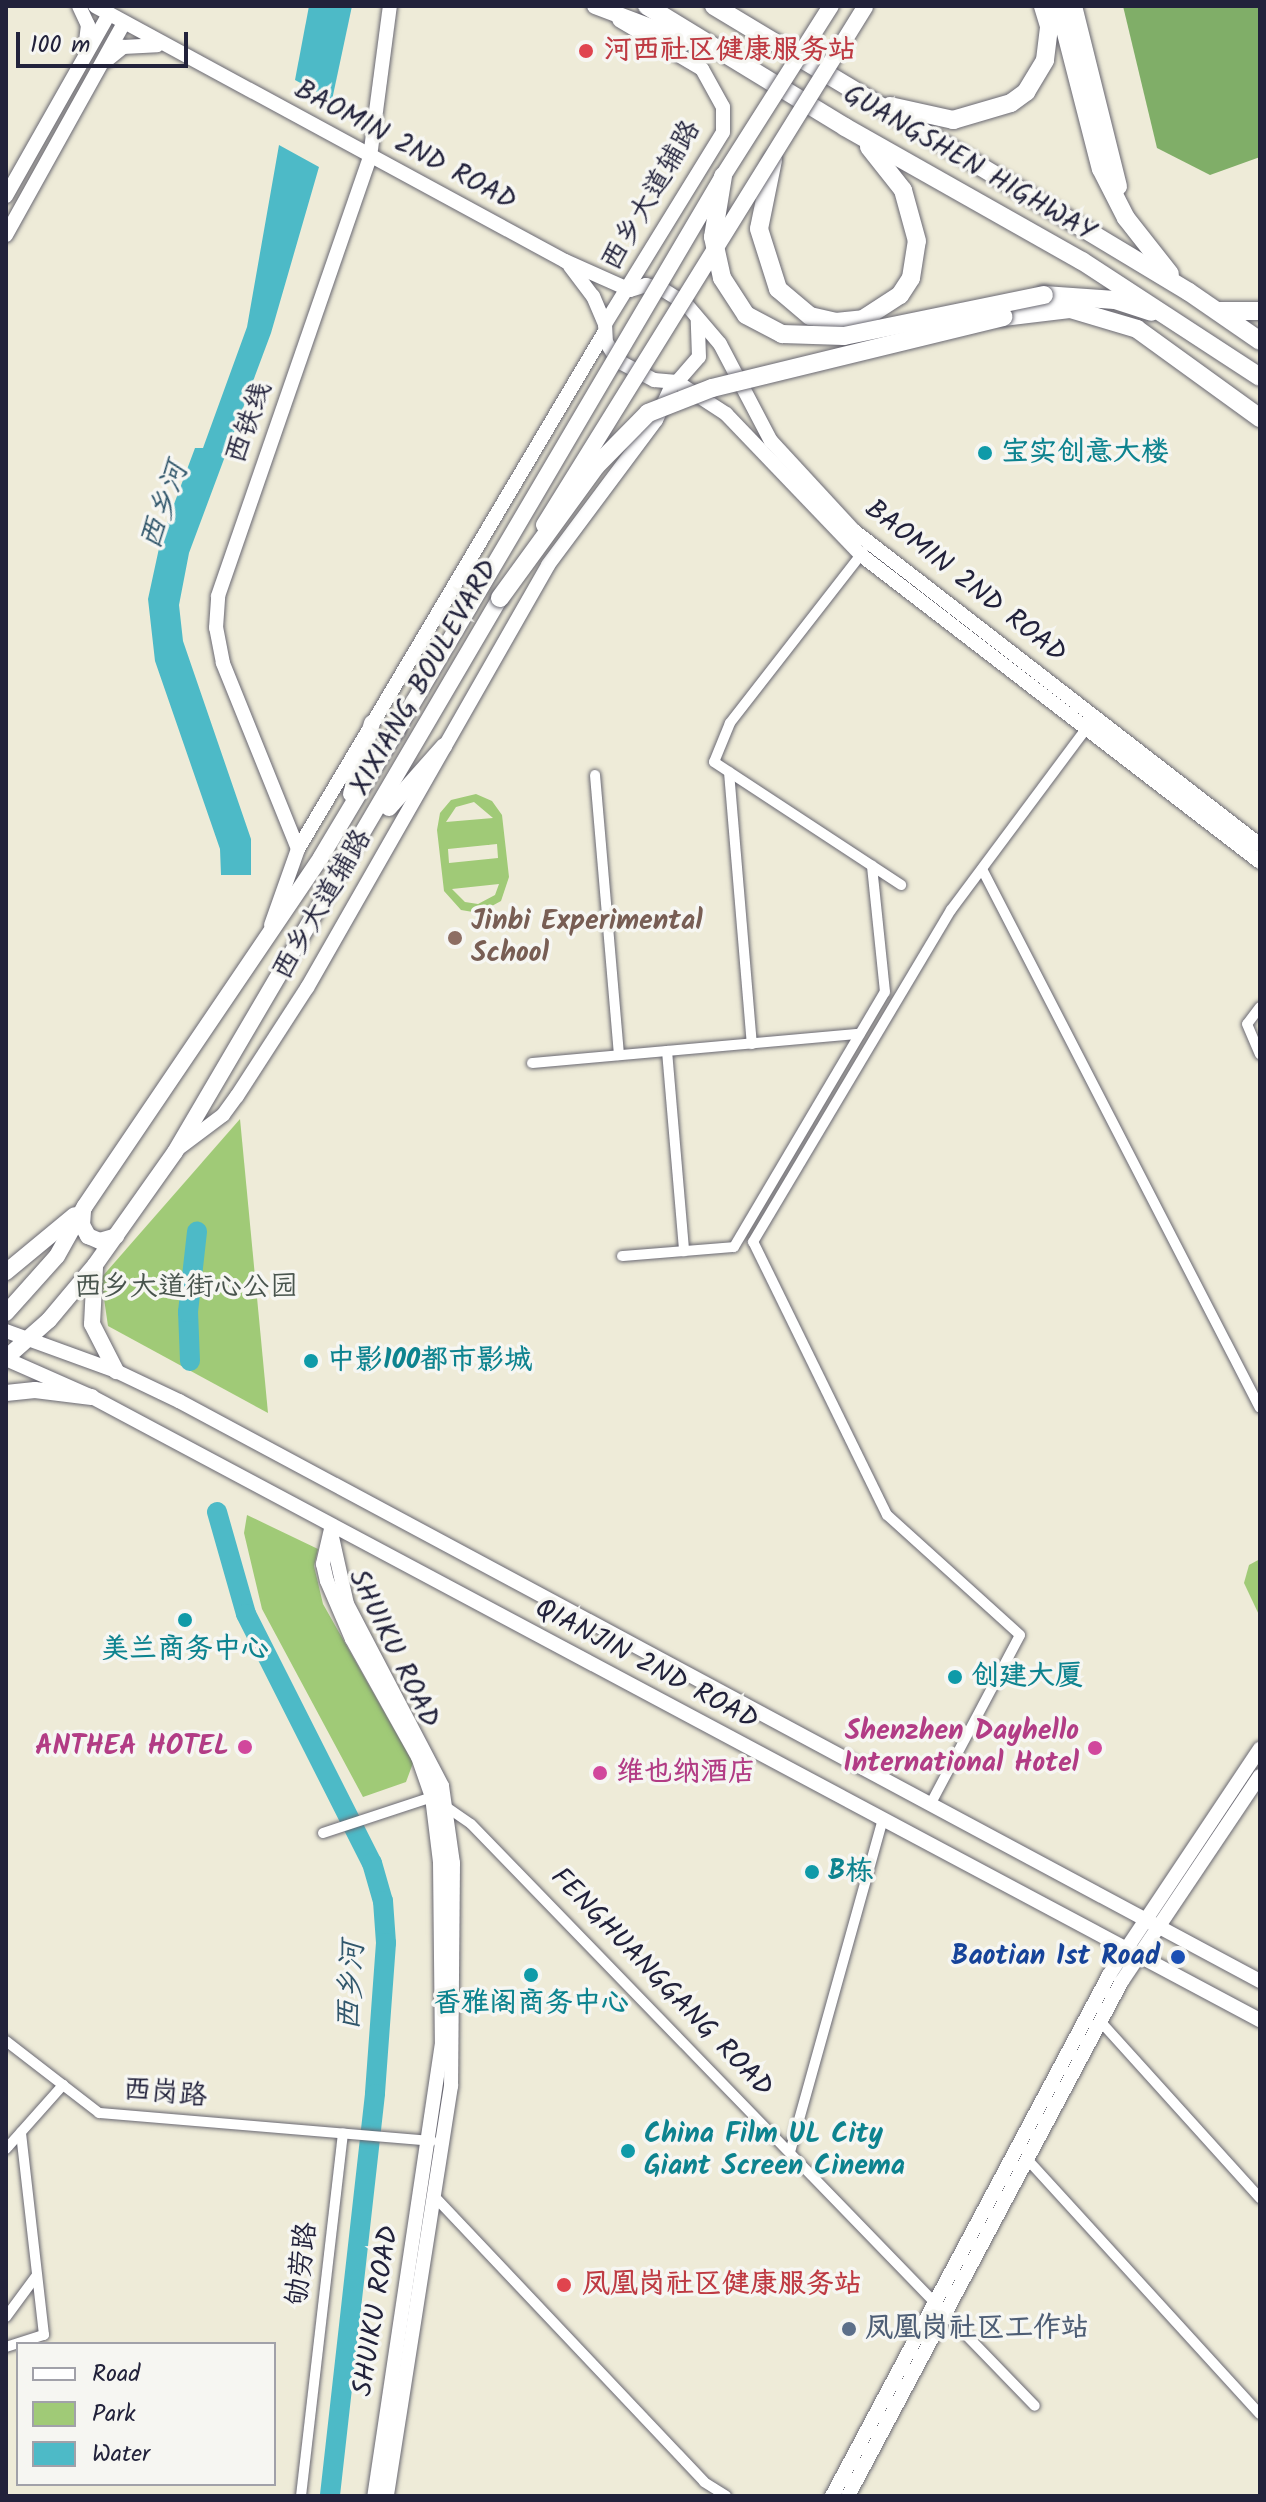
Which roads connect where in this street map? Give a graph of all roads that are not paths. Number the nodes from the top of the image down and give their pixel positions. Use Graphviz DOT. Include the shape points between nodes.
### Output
graph roads {
  1 [pos="79,6"];
  2 [pos="95,6"];
  3 [pos="390,6"];
  4 [pos="647,6"];
  5 [pos="714,6"];
  6 [pos="729,6"];
  7 [pos="831,6"];
  8 [pos="866,6"];
  9 [pos="1043,6"];
  10 [pos="1059,6"];
  11 [pos="1073,6"];
  12 [pos="596,7"];
  13 [pos="111,10"];
  14 [pos="124,23"];
  15 [pos="759,33"];
  16 [pos="172,49"];
  17 [pos="84,59"];
  18 [pos="740,60"];
  19 [pos="99,69"];
  20 [pos="863,98"];
  21 [pos="845,127"];
  22 [pos="777,148"];
  23 [pos="370,157"];
  24 [pos="723,176"];
  25 [pos="6,196"];
  26 [pos="1126,218"];
  27 [pos="6,235"];
  28 [pos="565,261"];
  29 [pos="630,290"];
  30 [pos="1189,292"];
  31 [pos="693,311"];
  32 [pos="1218,311"];
  33 [pos="1260,311"];
  34 [pos="605,328"];
  35 [pos="1194,330"];
  36 [pos="1260,341"];
  37 [pos="1260,377"];
  38 [pos="675,382"];
  39 [pos="709,402"];
  40 [pos="1260,418"];
  41 [pos="656,420"];
  42 [pos="865,549"];
  43 [pos="500,598"];
  44 [pos="1091,722"];
  45 [pos="372,723"];
  46 [pos="444,746"];
  47 [pos="729,772"];
  48 [pos="595,775"];
  49 [pos="344,821"];
  50 [pos="364,836"];
  51 [pos="1260,845"];
  52 [pos="298,849"];
  53 [pos="1260,862"];
  54 [pos="872,866"];
  55 [pos="982,869"];
  56 [pos="901,885"];
  57 [pos="271,925"];
  58 [pos="1260,1007"];
  59 [pos="860,1034"];
  60 [pos="752,1044"];
  61 [pos="667,1051"];
  62 [pos="1260,1054"];
  63 [pos="619,1055"];
  64 [pos="532,1063"];
  65 [pos="175,1152"];
  66 [pos="85,1206"];
  67 [pos="116,1236"];
  68 [pos="684,1251"];
  69 [pos="622,1256"];
  70 [pos="95,1265"];
  71 [pos="6,1272"];
  72 [pos="6,1313"];
  73 [pos="6,1331"];
  74 [pos="27,1340"];
  75 [pos="6,1358"];
  76 [pos="116,1371"];
  77 [pos="6,1393"];
  78 [pos="92,1397"];
  79 [pos="1260,1408"];
  80 [pos="331,1529"];
  81 [pos="1260,1749"];
  82 [pos="1260,1776"];
  83 [pos="432,1797"];
  84 [pos="930,1805"];
  85 [pos="447,1807"];
  86 [pos="883,1820"];
  87 [pos="323,1833"];
  88 [pos="1145,1919"];
  89 [pos="1159,1926"];
  90 [pos="1132,1952"];
  91 [pos="1260,1981"];
  92 [pos="1260,2020"];
  93 [pos="1100,2021"];
  94 [pos="6,2041"];
  95 [pos="63,2085"];
  96 [pos="21,2132"];
  97 [pos="343,2133"];
  98 [pos="436,2142"];
  99 [pos="6,2149"];
  100 [pos="790,2152"];
  101 [pos="1027,2159"];
  102 [pos="434,2196"];
  103 [pos="1260,2198"];
  104 [pos="37,2275"];
  105 [pos="940,2308"];
  106 [pos="6,2317"];
  107 [pos="22,2342"];
  108 [pos="1035,2406"];
  109 [pos="1260,2414"];
  110 [pos="301,2496"];
  111 [pos="374,2496"];
  112 [pos="387,2496"];
  113 [pos="726,2496"];
  114 [pos="832,2496"];
  115 [pos="848,2496"];
  1 -- 17 [label="main road" via="88,25"];
  2 -- 13 [label="main road, BAOMIN 2ND ROAD"];
  3 -- 23 [label="main road, 西铁线"];
  4 -- 18 [label="highway, GUANGSHEN HIGHWAY"];
  5 -- 15 [label="highway, GUANGSHEN HIGHWAY"];
  6 -- 15 [label="main road"];
  7 -- 24 [label="main road, XIXIANG BOULEVARD, bridge"];
  8 -- 22 [label="main road, XIXIANG BOULEVARD, bridge"];
  9 -- 20 [label="highway" via="1049,26 1045,60 1026,92 1003,107 953,120"];
  10 -- 26 [label="highway" via="1101,169"];
  11 -- 26 [label="highway"];
  12 -- 18 [label="main road"];
  12 -- 29 [label="main road, 西乡大道辅路" via="702,69 723,107 723,132"];
  13 -- 14 [label="main road, BAOMIN 2ND ROAD"];
  13 -- 17 [label="main road"];
  14 -- 16 [label="main road, BAOMIN 2ND ROAD"];
  14 -- 19 [label="main road"];
  15 -- 20 [label="highway, GUANGSHEN HIGHWAY"];
  16 -- 19 [label="main road" via="139,43 123,47"];
  16 -- 23 [label="main road, BAOMIN 2ND ROAD"];
  17 -- 25 [label="main road"];
  18 -- 21 [label="highway, GUANGSHEN HIGHWAY"];
  19 -- 27 [label="main road"];
  20 -- 30 [label="highway, GUANGSHEN HIGHWAY"];
  21 -- 22 [label="highway, bridge" via="891,171 915,224 911,278 887,308 863,319 836,322 810,316 778,289 762,250 760,208"];
  21 -- 35 [label="highway, GUANGSHEN HIGHWAY"];
  22 -- 43 [label="main road, XIXIANG BOULEVARD, bridge"];
  23 -- 28 [label="main road, BAOMIN 2ND ROAD"];
  23 -- 52 [label="main road, 西铁线" via="218,596 216,628 223,663"];
  24 -- 35 [label="highway, bridge" via="713,237 722,278 746,315 782,334 844,336 1044,295 1115,300"];
  24 -- 49 [label="main road, XIXIANG BOULEVARD, bridge"];
  26 -- 30 [label="highway"];
  28 -- 29 [label="main road, BAOMIN 2ND ROAD"];
  28 -- 34 [label="main road" via="593,296"];
  29 -- 31 [label="main road" via="654,286"];
  29 -- 34 [label="main road, 西乡大道辅路" via="613,305"];
  30 -- 32 [label="highway, GUANGSHEN HIGHWAY"];
  31 -- 38 [label="main road, 西乡大道辅路" via="701,349 690,371"];
  31 -- 42 [label="main road, BAOMIN 2ND ROAD" via="731,363 754,417 771,441"];
  32 -- 33 [label="highway"];
  32 -- 36 [label="highway, GUANGSHEN HIGHWAY"];
  34 -- 38 [label="main road" via="618,361 654,380"];
  34 -- 45 [label="main road, 西乡大道辅路"];
  35 -- 37 [label="highway, GUANGSHEN HIGHWAY"];
  38 -- 39 [label="main road, BAOMIN 2ND ROAD"];
  38 -- 41 [label="main road, 西乡大道辅路"];
  39 -- 41 [label="main road" via="680,406"];
  39 -- 42 [label="main road, BAOMIN 2ND ROAD"];
  40 -- 43 [label="highway, bridge" via="1137,329 1070,309 1003,317 712,388 648,413 604,456"];
  41 -- 46 [label="main road, 西乡大道辅路" via="548,565"];
  42 -- 44 [label="main road, BAOMIN 2ND ROAD"];
  42 -- 47 [label="street" via="730,723 714,762"];
  43 -- 50 [label="main road, XIXIANG BOULEVARD"];
  44 -- 51 [label="main road, BAOMIN 2ND ROAD"];
  44 -- 53 [label="main road, BAOMIN 2ND ROAD"];
  44 -- 55 [label="street"];
  45 -- 49 [label="main road"];
  45 -- 52 [label="main road, 西乡大道辅路"];
  46 -- 50 [label="main road"];
  46 -- 65 [label="main road, 西乡大道辅路" via="307,988 237,1096 223,1115"];
  47 -- 54 [label="street"];
  47 -- 60 [label="street"];
  48 -- 63 [label="street"];
  49 -- 57 [label="main road, XIXIANG BOULEVARD"];
  50 -- 65 [label="main road, XIXIANG BOULEVARD"];
  52 -- 57 [label="main road, 西乡大道辅路"];
  54 -- 56 [label="street"];
  54 -- 59 [label="street" via="885,992"];
  55 -- 79 [label="street"];
  55 -- 84 [label="street" via="951,910 753,1242 887,1515 1020,1635"];
  57 -- 66 [label="main road, XIXIANG BOULEVARD" via="211,1026"];
  58 -- 62 [label="street" via="1247,1024"];
  59 -- 60 [label="street"];
  59 -- 68 [label="street" via="734,1247"];
  60 -- 61 [label="street"];
  61 -- 63 [label="street"];
  61 -- 68 [label="street"];
  63 -- 64 [label="street"];
  65 -- 67 [label="main road, XIXIANG BOULEVARD"];
  66 -- 67 [label="main road" via="82,1225 88,1236 100,1241"];
  66 -- 71 [label="main road"];
  66 -- 72 [label="main road, XIXIANG BOULEVARD" via="44,1275"];
  67 -- 70 [label="main road, XIXIANG BOULEVARD"];
  68 -- 69 [label="street"];
  70 -- 74 [label="main road, XIXIANG BOULEVARD"];
  70 -- 76 [label="main road" via="92,1324"];
  73 -- 74 [label="main road, QIANJIN 2ND ROAD"];
  74 -- 75 [label="main road, XIXIANG BOULEVARD"];
  74 -- 76 [label="main road, QIANJIN 2ND ROAD"];
  75 -- 78 [label="main road, QIANJIN 2ND ROAD"];
  76 -- 84 [label="main road, QIANJIN 2ND ROAD"];
  77 -- 78 [label="main road" via="35,1390"];
  78 -- 80 [label="main road, QIANJIN 2ND ROAD"];
  80 -- 83 [label="main road, SHUIKU ROAD" via="323,1564 337,1608 418,1757"];
  80 -- 85 [label="main road, SHUIKU ROAD" via="337,1579 347,1604 428,1752"];
  80 -- 86 [label="main road, QIANJIN 2ND ROAD"];
  81 -- 88 [label="main road"];
  82 -- 89 [label="main road"];
  83 -- 85 [label="street, FENGHUANGGANG ROAD"];
  83 -- 87 [label="street"];
  83 -- 98 [label="main road, SHUIKU ROAD" via="440,1862 443,2006"];
  84 -- 88 [label="main road, QIANJIN 2ND ROAD"];
  85 -- 98 [label="main road, SHUIKU ROAD" via="456,2006"];
  85 -- 100 [label="street, FENGHUANGGANG ROAD" via="499,1849"];
  86 -- 90 [label="main road, QIANJIN 2ND ROAD"];
  86 -- 100 [label="street"];
  88 -- 89 [label="main road, QIANJIN 2ND ROAD"];
  88 -- 90 [label="main road"];
  89 -- 90 [label="main road"];
  89 -- 91 [label="main road, QIANJIN 2ND ROAD"];
  90 -- 92 [label="main road, QIANJIN 2ND ROAD"];
  90 -- 93 [label="main road"];
  90 -- 105 [label="main road"];
  93 -- 101 [label="main road"];
  93 -- 103 [label="street"];
  94 -- 95 [label="street, 西岗路"];
  95 -- 96 [label="street"];
  95 -- 97 [label="street, 西岗路" via="99,2113"];
  96 -- 99 [label="street"];
  96 -- 104 [label="street"];
  97 -- 98 [label="street, 西岗路"];
  97 -- 110 [label="street, 劬劳路"];
  98 -- 102 [label="main road, SHUIKU ROAD"];
  98 -- 111 [label="main road, SHUIKU ROAD"];
  100 -- 105 [label="street, FENGHUANGGANG ROAD"];
  101 -- 105 [label="main road"];
  101 -- 109 [label="street"];
  102 -- 112 [label="main road, SHUIKU ROAD"];
  102 -- 113 [label="street" via="704,2482"];
  104 -- 106 [label="street"];
  104 -- 107 [label="street" via="44,2335"];
  105 -- 108 [label="street, FENGHUANGGANG ROAD"];
  105 -- 114 [label="main road"];
  105 -- 115 [label="main road"];
}
